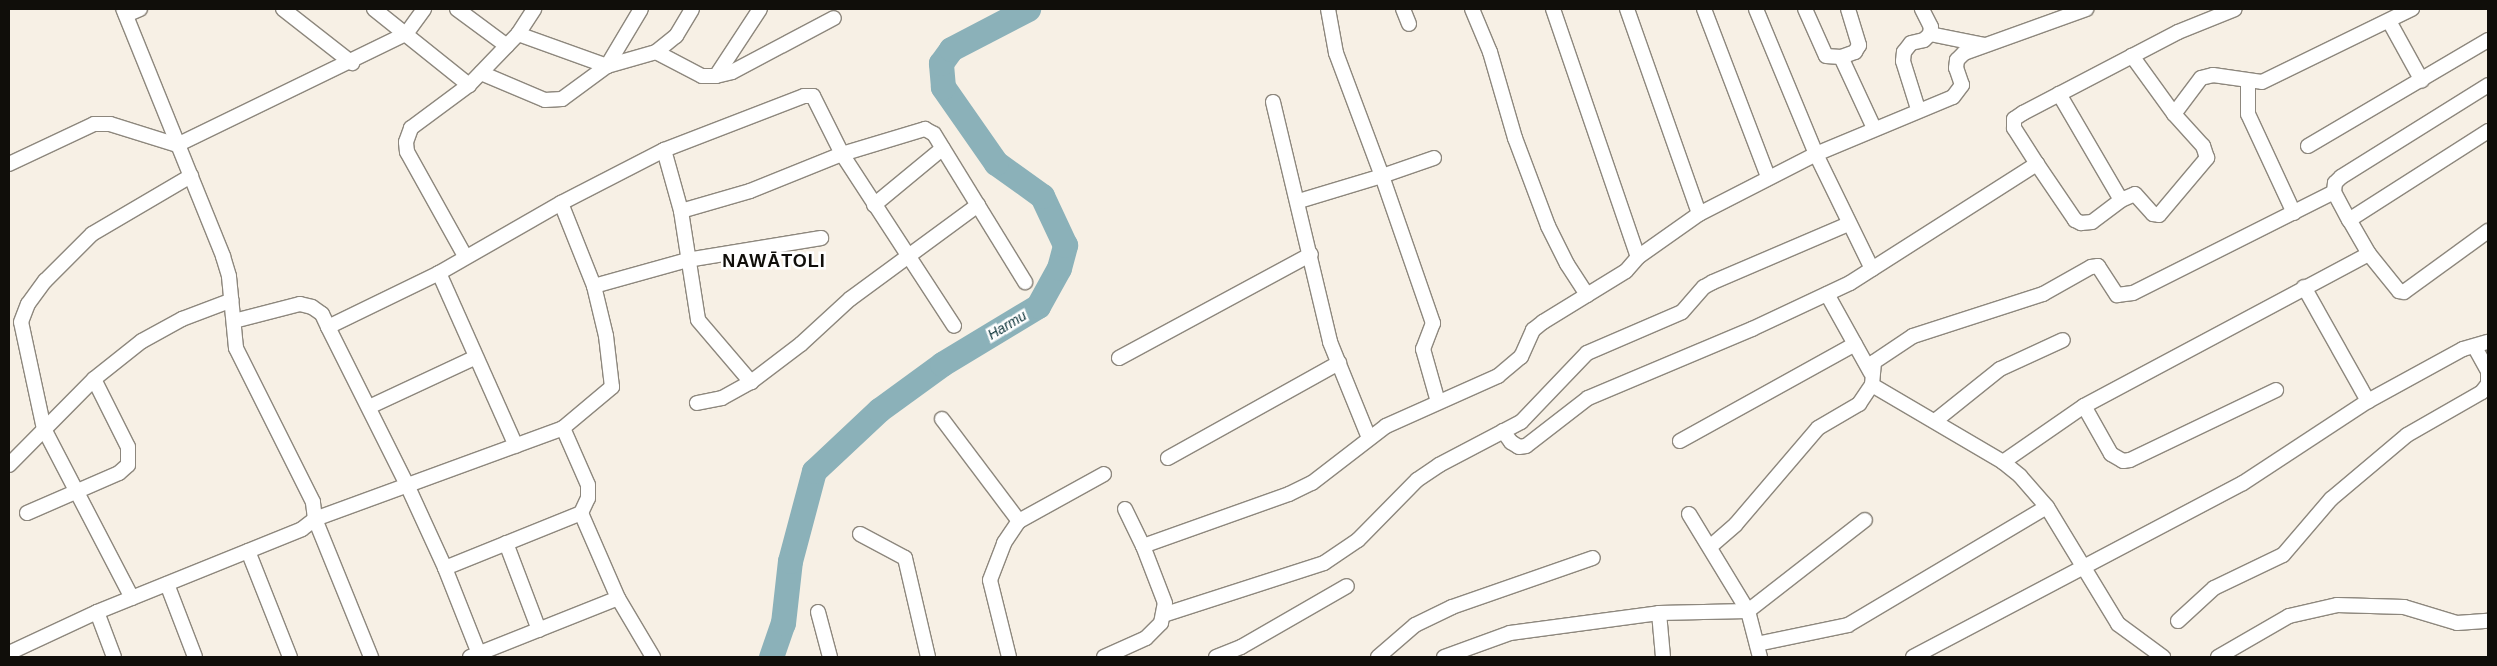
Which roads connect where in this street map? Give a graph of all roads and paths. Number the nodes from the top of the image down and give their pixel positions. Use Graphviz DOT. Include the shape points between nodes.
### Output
graph roads {
  1 [pos="140,9"];
  2 [pos="282,9"];
  3 [pos="374,9"];
  4 [pos="424,9"];
  5 [pos="457,9"];
  6 [pos="534,9"];
  7 [pos="641,9"];
  8 [pos="692,9"];
  9 [pos="760,9"];
  10 [pos="1328,9"];
  11 [pos="1403,9"];
  12 [pos="1472,9"];
  13 [pos="1553,9"];
  14 [pos="1627,9"];
  15 [pos="1704,9"];
  16 [pos="1756,9"];
  17 [pos="1805,9"];
  18 [pos="1848,9"];
  19 [pos="1922,9"];
  20 [pos="2086,9"];
  21 [pos="2234,9"];
  22 [pos="2412,9"];
  23 [pos="124,12"];
  24 [pos="834,18"];
  25 [pos="2390,21"];
  26 [pos="1409,24"];
  27 [pos="406,34"];
  28 [pos="518,34"];
  29 [pos="1930,34"];
  30 [pos="2488,40"];
  31 [pos="1985,45"];
  32 [pos="507,46"];
  33 [pos="656,52"];
  34 [pos="2132,56"];
  35 [pos="1841,57"];
  36 [pos="352,62"];
  37 [pos="608,66"];
  38 [pos="481,73"];
  39 [pos="716,76"];
  40 [pos="2248,81"];
  41 [pos="2422,81"];
  42 [pos="2488,85"];
  43 [pos="469,86"];
  44 [pos="2059,94"];
  45 [pos="1273,102"];
  46 [pos="1918,109"];
  47 [pos="2174,114"];
  48 [pos="1874,128"];
  49 [pos="2488,131"];
  50 [pos="178,145"];
  51 [pos="2308,146"];
  52 [pos="943,148"];
  53 [pos="664,150"];
  54 [pos="842,154"];
  55 [pos="1816,154"];
  56 [pos="1434,158"];
  57 [pos="9,164"];
  58 [pos="2037,164"];
  59 [pos="191,176"];
  60 [pos="1382,176"];
  61 [pos="1768,177"];
  62 [pos="2334,192"];
  63 [pos="2121,200"];
  64 [pos="1299,201"];
  65 [pos="561,203"];
  66 [pos="874,205"];
  67 [pos="978,205"];
  68 [pos="681,211"];
  69 [pos="2294,213"];
  70 [pos="1699,214"];
  71 [pos="2349,220"];
  72 [pos="1848,224"];
  73 [pos="2488,231"];
  74 [pos="821,238"];
  75 [pos="1311,254"];
  76 [pos="2368,254"];
  77 [pos="465,256"];
  78 [pos="908,256"];
  79 [pos="1638,257"];
  80 [pos="687,260"];
  81 [pos="1872,269"];
  82 [pos="439,273"];
  83 [pos="1025,282"];
  84 [pos="594,286"];
  85 [pos="2304,287"];
  86 [pos="1827,294"];
  87 [pos="1587,295"];
  88 [pos="232,300"];
  89 [pos="234,320"];
  90 [pos="954,326"];
  91 [pos="328,327"];
  92 [pos="2063,340"];
  93 [pos="2488,342"];
  94 [pos="1855,344"];
  95 [pos="2475,348"];
  96 [pos="476,358"];
  97 [pos="1119,358"];
  98 [pos="1339,363"];
  99 [pos="94,379"];
  100 [pos="1872,379"];
  101 [pos="751,382"];
  102 [pos="2276,390"];
  103 [pos="2368,401"];
  104 [pos="1438,402"];
  105 [pos="697,403"];
  106 [pos="2084,406"];
  107 [pos="369,407"];
  108 [pos="942,419"];
  109 [pos="1935,421"];
  110 [pos="563,428"];
  111 [pos="44,429"];
  112 [pos="1503,432"];
  113 [pos="1369,438"];
  114 [pos="1680,441"];
  115 [pos="516,446"];
  116 [pos="1168,458"];
  117 [pos="2003,462"];
  118 [pos="9,465"];
  119 [pos="1104,474"];
  120 [pos="408,487"];
  121 [pos="76,492"];
  122 [pos="2047,507"];
  123 [pos="1125,509"];
  124 [pos="27,513"];
  125 [pos="581,513"];
  126 [pos="1689,514"];
  127 [pos="315,519"];
  128 [pos="1865,520"];
  129 [pos="1019,521"];
  130 [pos="860,534"];
  131 [pos="506,544"];
  132 [pos="1143,546"];
  133 [pos="1711,546"];
  134 [pos="248,551"];
  135 [pos="1592,558"];
  136 [pos="2083,567"];
  137 [pos="445,568"];
  138 [pos="167,584"];
  139 [pos="1347,586"];
  140 [pos="132,598"];
  141 [pos="618,598"];
  142 [pos="1748,611"];
  143 [pos="97,612"];
  144 [pos="818,612"];
  145 [pos="1659,613"];
  146 [pos="1163,615"];
  147 [pos="2178,621"];
  148 [pos="2488,621"];
  149 [pos="539,630"];
  150 [pos="1759,651"];
  151 [pos="9,653"];
  152 [pos="474,655"];
  153 [pos="114,657"];
  154 [pos="196,657"];
  155 [pos="290,657"];
  156 [pos="370,657"];
  157 [pos="653,657"];
  158 [pos="830,657"];
  159 [pos="928,657"];
  160 [pos="1009,657"];
  161 [pos="1104,657"];
  162 [pos="1216,657"];
  163 [pos="1378,657"];
  164 [pos="1444,657"];
  165 [pos="1663,657"];
  166 [pos="1913,657"];
  167 [pos="2163,657"];
  168 [pos="2218,657"];
  1 -- 23 [label="street"];
  2 -- 36 [label="street"];
  3 -- 27 [label="street"];
  4 -- 27 [label="street"];
  5 -- 32 [label="street"];
  6 -- 28 [label="street"];
  7 -- 37 [label="street"];
  8 -- 33 [label="street" via="676,36"];
  9 -- 39 [label="street"];
  10 -- 60 [label="street" via="1336,53"];
  11 -- 26 [label="street"];
  12 -- 87 [label="street" via="1490,52 1515,138 1548,226 1566,264"];
  13 -- 79 [label="street"];
  14 -- 70 [label="street"];
  15 -- 61 [label="street"];
  16 -- 55 [label="street"];
  17 -- 35 [label="street" via="1826,56"];
  18 -- 35 [label="street" via="1859,45 1855,52"];
  19 -- 29 [label="street" via="1931,27"];
  20 -- 31 [label="street"];
  21 -- 34 [label="street" via="2178,32"];
  22 -- 25 [label="street"];
  23 -- 50 [label="street"];
  24 -- 39 [label="street" via="732,72"];
  25 -- 40 [label="street" via="2278,77 2262,82"];
  25 -- 41 [label="street"];
  27 -- 36 [label="street"];
  27 -- 43 [label="street"];
  28 -- 32 [label="street"];
  28 -- 37 [label="street"];
  29 -- 31 [label="street"];
  29 -- 46 [label="street" via="1924,40 1912,43 1904,52 1903,61"];
  30 -- 41 [label="street"];
  31 -- 46 [label="street" via="1956,60 1962,85 1960,92"];
  32 -- 38 [label="street"];
  33 -- 37 [label="street"];
  33 -- 39 [label="street" via="702,76"];
  34 -- 44 [label="street"];
  34 -- 47 [label="street"];
  35 -- 48 [label="street"];
  36 -- 50 [label="street"];
  37 -- 38 [label="street" via="553,102"];
  38 -- 43 [label="street"];
  40 -- 47 [label="street" via="2213,75 2201,78"];
  40 -- 69 [label="street" via="2248,114"];
  41 -- 51 [label="street"];
  42 -- 62 [label="street" via="2340,177"];
  43 -- 77 [label="street" via="411,128 406,142 407,152"];
  44 -- 58 [label="street" via="2014,119 2014,128"];
  44 -- 63 [label="street"];
  45 -- 64 [label="street"];
  46 -- 48 [label="street"];
  47 -- 63 [label="street" via="2203,146 2207,158 2159,215 2153,214 2135,194"];
  48 -- 55 [label="street"];
  49 -- 71 [label="street"];
  50 -- 57 [label="street" via="110,124 94,124"];
  50 -- 59 [label="street"];
  52 -- 54 [label="street" via="934,134 925,129"];
  52 -- 66 [label="street"];
  52 -- 67 [label="street"];
  53 -- 54 [label="street" via="804,96 813,96"];
  53 -- 65 [label="street"];
  53 -- 68 [label="street"];
  54 -- 66 [label="street"];
  54 -- 68 [label="street" via="750,191"];
  55 -- 61 [label="street"];
  55 -- 72 [label="street"];
  56 -- 60 [label="street"];
  58 -- 63 [label="street" via="2075,220 2081,223 2092,222"];
  58 -- 81 [label="street"];
  59 -- 88 [label="street" via="223,256"];
  59 -- 111 [label="street" via="92,234 63,260 28,304 21,322"];
  60 -- 64 [label="street"];
  60 -- 104 [label="street" via="1433,324 1423,349"];
  61 -- 70 [label="street"];
  62 -- 69 [label="street"];
  62 -- 71 [label="street"];
  64 -- 75 [label="street"];
  65 -- 77 [label="street"];
  65 -- 84 [label="street"];
  66 -- 78 [label="street"];
  67 -- 78 [label="street"];
  67 -- 83 [label="street"];
  68 -- 80 [label="street"];
  69 -- 100 [label="street" via="2124,295 2117,296 2098,266 2091,267 2042,294 1913,336 1874,362"];
  70 -- 79 [label="street"];
  71 -- 76 [label="street"];
  72 -- 81 [label="street"];
  72 -- 112 [label="street" via="1713,282 1704,287 1682,312 1588,353 1536,409"];
  73 -- 76 [label="street" via="2404,292 2399,291"];
  74 -- 80 [label="street"];
  75 -- 97 [label="street"];
  75 -- 98 [label="street" via="1325,324"];
  76 -- 85 [label="street"];
  77 -- 82 [label="street"];
  78 -- 90 [label="street"];
  78 -- 101 [label="street" via="850,299 801,344"];
  79 -- 87 [label="street" via="1626,271"];
  80 -- 84 [label="street"];
  80 -- 101 [label="street" via="698,320"];
  81 -- 86 [label="street"];
  82 -- 91 [label="street"];
  82 -- 96 [label="street"];
  84 -- 110 [label="street" via="606,336 612,387"];
  85 -- 103 [label="street"];
  85 -- 106 [label="street"];
  86 -- 94 [label="street"];
  86 -- 112 [label="street" via="1588,398 1526,446 1519,447"];
  87 -- 104 [label="street" via="1533,330 1521,357 1510,368"];
  88 -- 89 [label="street"];
  88 -- 99 [label="street" via="142,340"];
  89 -- 91 [label="street" via="300,304 322,314"];
  89 -- 127 [label="street" via="236,348 312,502"];
  91 -- 107 [label="street"];
  92 -- 109 [label="street" via="2000,369"];
  93 -- 95 [label="street"];
  94 -- 100 [label="street"];
  94 -- 114 [label="street"];
  95 -- 103 [label="street" via="2463,349"];
  95 -- 147 [label="street" via="2488,371 2488,384 2482,392 2407,435 2331,500 2283,555 2214,588"];
  96 -- 107 [label="street"];
  96 -- 115 [label="street"];
  98 -- 113 [label="street"];
  98 -- 116 [label="street"];
  99 -- 111 [label="street"];
  99 -- 121 [label="street" via="130,456 128,465 119,473"];
  100 -- 109 [label="street"];
  100 -- 133 [label="street" via="1859,404 1818,428 1736,524"];
  101 -- 105 [label="street" via="722,398"];
  102 -- 106 [label="street" via="2130,460 2116,459 2111,454"];
  103 -- 136 [label="street" via="2243,483"];
  104 -- 113 [label="street"];
  106 -- 117 [label="street"];
  107 -- 120 [label="street"];
  108 -- 129 [label="street"];
  109 -- 117 [label="street"];
  110 -- 115 [label="street"];
  110 -- 125 [label="street" via="588,485 588,498"];
  111 -- 118 [label="street"];
  111 -- 121 [label="street"];
  112 -- 146 [label="street" via="1439,464 1417,480 1358,540 1324,563"];
  113 -- 132 [label="street" via="1312,483 1289,494"];
  115 -- 120 [label="street"];
  117 -- 122 [label="street" via="2034,489"];
  119 -- 129 [label="street"];
  120 -- 127 [label="street"];
  120 -- 137 [label="street"];
  121 -- 124 [label="street"];
  121 -- 140 [label="street"];
  122 -- 136 [label="street"];
  122 -- 150 [label="street" via="1848,625"];
  123 -- 132 [label="street"];
  125 -- 131 [label="street"];
  125 -- 141 [label="street"];
  126 -- 133 [label="street"];
  127 -- 134 [label="street" via="302,529"];
  127 -- 156 [label="street"];
  128 -- 142 [label="street"];
  129 -- 160 [label="street" via="994,561 990,580"];
  130 -- 159 [label="street" via="905,558"];
  131 -- 137 [label="street"];
  131 -- 149 [label="street"];
  132 -- 146 [label="street" via="1160,586"];
  133 -- 142 [label="street"];
  134 -- 138 [label="street"];
  134 -- 155 [label="street"];
  135 -- 163 [label="street" via="1415,624"];
  136 -- 166 [label="street"];
  136 -- 167 [label="street" via="2118,624"];
  137 -- 152 [label="street"];
  138 -- 140 [label="street"];
  138 -- 154 [label="street"];
  139 -- 162 [label="street" via="1241,647"];
  140 -- 143 [label="street"];
  141 -- 149 [label="street"];
  141 -- 157 [label="street"];
  142 -- 145 [label="street"];
  142 -- 150 [label="street"];
  143 -- 151 [label="street"];
  143 -- 153 [label="street"];
  144 -- 158 [label="street"];
  145 -- 164 [label="street" via="1510,633"];
  145 -- 165 [label="street"];
  146 -- 161 [label="street" via="1161,623 1146,638"];
  148 -- 168 [label="street" via="2457,624 2404,607 2337,605 2289,616"];
  149 -- 152 [label="street"];
}
